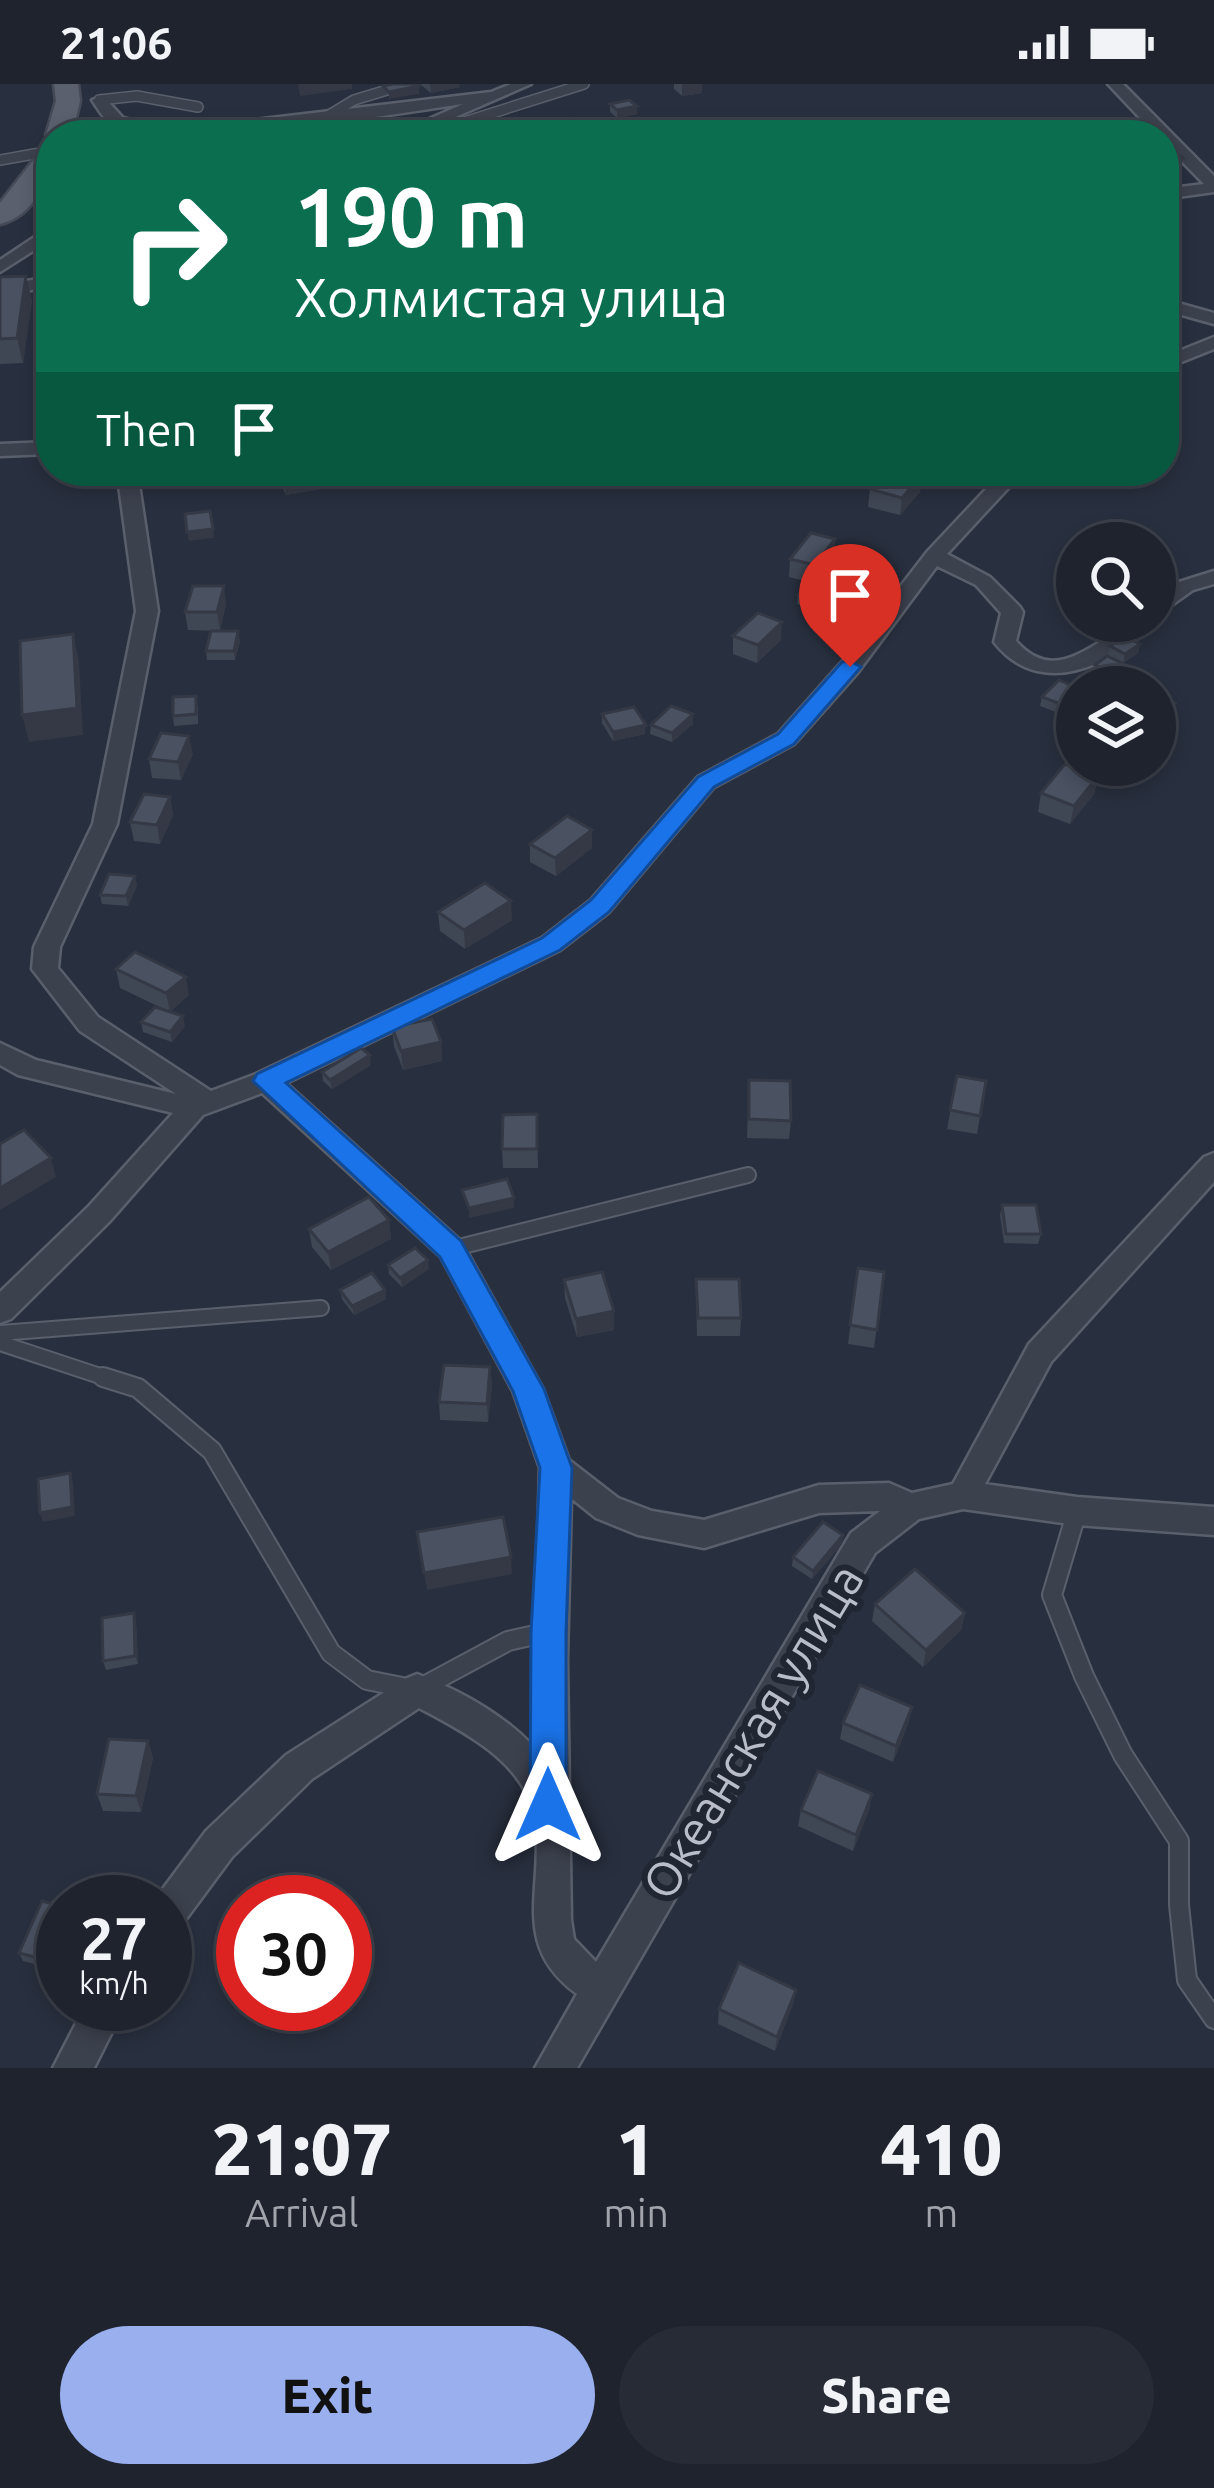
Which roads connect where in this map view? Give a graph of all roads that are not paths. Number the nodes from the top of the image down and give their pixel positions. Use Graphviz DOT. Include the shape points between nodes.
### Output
graph roads {
  1 [pos="108,84"];
  2 [pos="407,84"];
  3 [pos="524,84"];
  4 [pos="584,84"];
  5 [pos="1114,84"];
  6 [pos="67,93"];
  7 [pos="488,96"];
  8 [pos="99,100"];
  9 [pos="198,107"];
  10 [pos="326,117"];
  11 [pos="101,120"];
  12 [pos="116,120"];
  13 [pos="275,120"];
  14 [pos="332,120"];
  15 [pos="434,120"];
  16 [pos="470,120"];
  17 [pos="1149,120"];
  18 [pos="1179,150"];
  19 [pos="36,155"];
  20 [pos="0,160"];
  21 [pos="36,175"];
  22 [pos="1214,186"];
  23 [pos="1179,192"];
  24 [pos="0,216"];
  25 [pos="36,247"];
  26 [pos="0,267"];
  27 [pos="36,284"];
  28 [pos="0,290"];
  29 [pos="1179,308"];
  30 [pos="1214,319"];
  31 [pos="1214,342"];
  32 [pos="1179,357"];
  33 [pos="36,449"];
  34 [pos="0,450"];
  35 [pos="129,486"];
  36 [pos="1000,486"];
  37 [pos="934,556"];
  38 [pos="1214,577"];
  39 [pos="1176,594"];
  40 [pos="1110,642"];
  41 [pos="0,1053"];
  42 [pos="266,1081"];
  43 [pos="200,1105"];
  44 [pos="1214,1164"];
  45 [pos="748,1174"];
  46 [pos="451,1249"];
  47 [pos="321,1308"];
  48 [pos="0,1311"];
  49 [pos="0,1333"];
  50 [pos="0,1343"];
  51 [pos="556,1468"];
  52 [pos="963,1496"];
  53 [pos="910,1507"];
  54 [pos="1077,1511"];
  55 [pos="1214,1521"];
  56 [pos="548,1632"];
  57 [pos="417,1690"];
  58 [pos="548,1805"];
  59 [pos="192,1880"];
  60 [pos="601,1987"];
  61 [pos="1214,2019"];
  62 [pos="92,2031"];
  63 [pos="73,2068"];
  64 [pos="554,2068"];
  1 -- 8 [label="street"];
  2 -- 10 [label="lane"];
  3 -- 7 [label="street"];
  4 -- 16 [label="lane"];
  5 -- 17 [label="street"];
  6 -- 8 [label="street"];
  7 -- 10 [label="street"];
  7 -- 15 [label="street"];
  8 -- 9 [label="lane" via="137,96"];
  8 -- 11 [label="street"];
  8 -- 12 [label="street"];
  10 -- 13 [label="street"];
  10 -- 14 [label="lane"];
  18 -- 22 [label="street"];
  19 -- 20 [label="lane"];
  21 -- 24 [label="main road"];
  22 -- 23 [label="street"];
  25 -- 26 [label="street"];
  27 -- 28 [label="street"];
  29 -- 30 [label="street"];
  31 -- 32 [label="street"];
  33 -- 34 [label="street"];
  35 -- 43 [label="street" via="147,611 105,824 47,947 45,969 89,1024"];
  36 -- 37 [label="street"];
  37 -- 40 [label="street" via="983,581 1012,612 1005,642 1035,669 1072,666"];
  37 -- 42 [label="street" via="786,739 706,782 600,906 551,944"];
  38 -- 39 [label="street"];
  41 -- 43 [label="street" via="28,1068"];
  42 -- 43 [label="street"];
  42 -- 46 [label="street"];
  43 -- 48 [label="street"];
  44 -- 52 [label="street" via="1040,1353"];
  45 -- 46 [label="lane"];
  46 -- 51 [label="street" via="528,1389"];
  47 -- 49 [label="lane"];
  50 -- 57 [label="lane" via="138,1388 212,1451 331,1652 367,1680"];
  51 -- 53 [label="street" via="607,1508 704,1534 819,1499 889,1497"];
  51 -- 56 [label="street"];
  52 -- 53 [label="street, Океанская улица"];
  52 -- 54 [label="street, Океанская улица"];
  53 -- 60 [label="street, Океанская улица" via="863,1543"];
  54 -- 55 [label="street, Океанская улица"];
  54 -- 61 [label="lane" via="1052,1595 1123,1755 1179,1841 1187,1980"];
  56 -- 57 [label="lane" via="508,1641"];
  56 -- 58 [label="street"];
  57 -- 58 [label="street" via="496,1731 531,1768"];
  57 -- 59 [label="street" via="299,1767"];
  58 -- 60 [label="street" via="557,1948"];
  60 -- 64 [label="street, Океанская улица"];
  62 -- 63 [label="street"];
}
